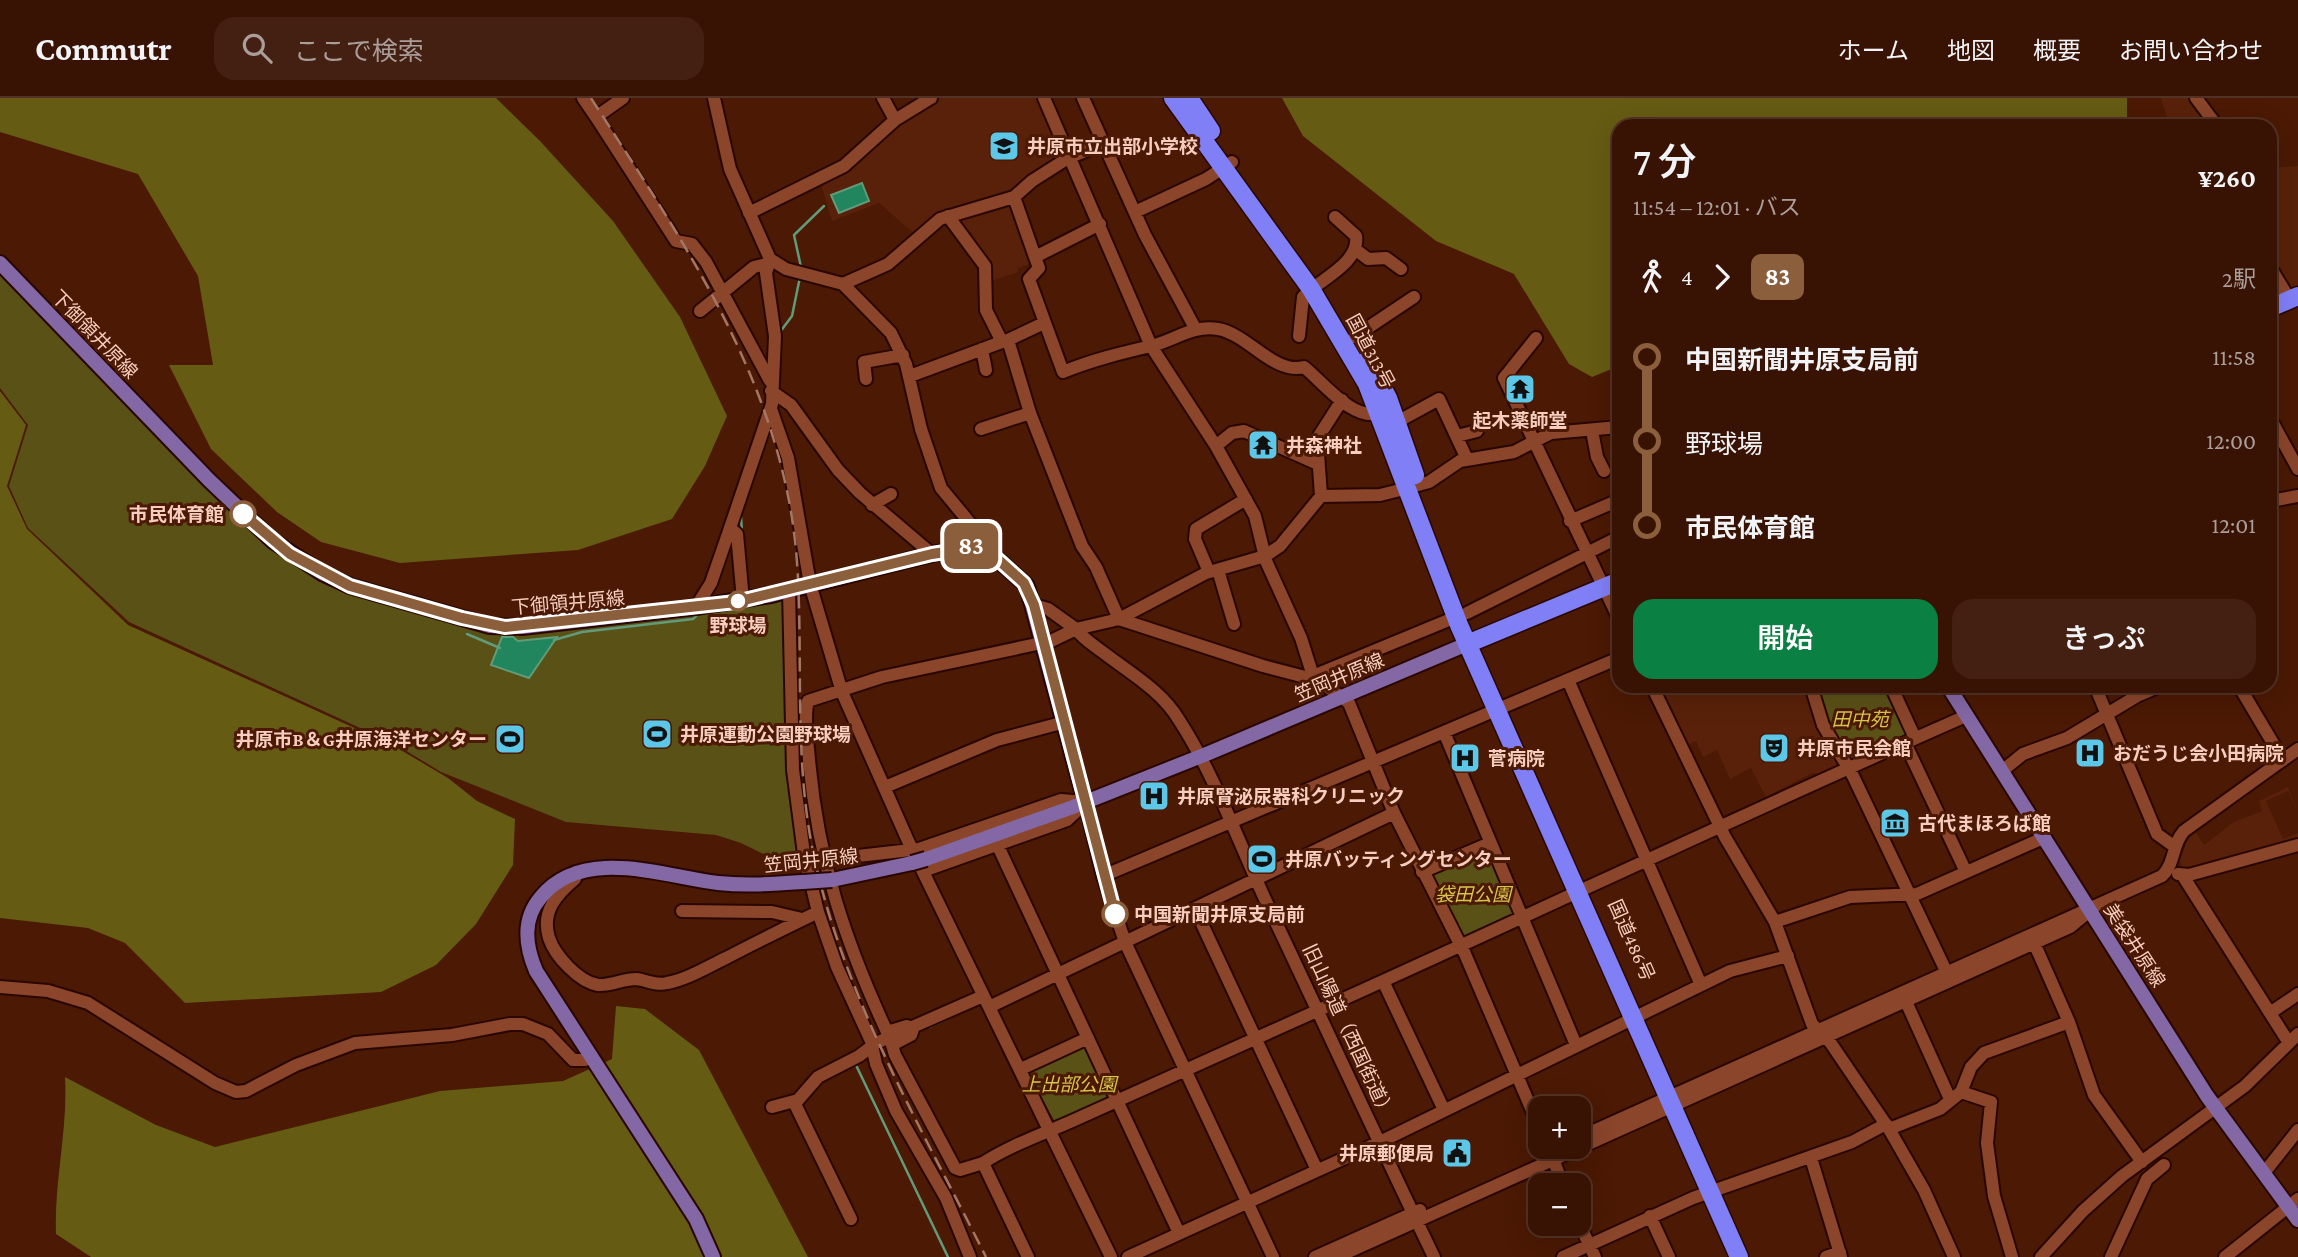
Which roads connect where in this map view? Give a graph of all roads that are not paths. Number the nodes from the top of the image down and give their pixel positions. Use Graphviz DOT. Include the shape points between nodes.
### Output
graph roads {
  1 [pos="583,98"];
  2 [pos="623,98"];
  3 [pos="714,98"];
  4 [pos="883,98"];
  5 [pos="931,98"];
  6 [pos="1044,98"];
  7 [pos="1083,98"];
  8 [pos="1173,98"];
  9 [pos="1189,98"];
  10 [pos="2196,98"];
  11 [pos="596,117"];
  12 [pos="2212,119"];
  13 [pos="894,120"];
  14 [pos="1102,144"];
  15 [pos="1068,158"];
  16 [pos="1228,165"];
  17 [pos="1014,197"];
  18 [pos="1135,212"];
  19 [pos="749,213"];
  20 [pos="948,216"];
  21 [pos="1335,217"];
  22 [pos="1100,224"];
  23 [pos="1354,249"];
  24 [pos="1035,257"];
  25 [pos="769,262"];
  26 [pos="0,263"];
  27 [pos="1401,269"];
  28 [pos="2277,276"];
  29 [pos="843,284"];
  30 [pos="1316,286"];
  31 [pos="723,292"];
  32 [pos="1414,297"];
  33 [pos="2294,298"];
  34 [pos="2277,305"];
  35 [pos="700,312"];
  36 [pos="1044,323"];
  37 [pos="1195,328"];
  38 [pos="1299,336"];
  39 [pos="1354,337"];
  40 [pos="1536,338"];
  41 [pos="1005,341"];
  42 [pos="1151,346"];
  43 [pos="982,349"];
  44 [pos="903,355"];
  45 [pos="986,370"];
  46 [pos="910,376"];
  47 [pos="866,379"];
  48 [pos="774,390"];
  49 [pos="1342,400"];
  50 [pos="771,409"];
  51 [pos="1030,413"];
  52 [pos="1380,413"];
  53 [pos="1397,422"];
  54 [pos="1612,427"];
  55 [pos="981,429"];
  56 [pos="1477,431"];
  57 [pos="1591,431"];
  58 [pos="2277,431"];
  59 [pos="1457,436"];
  60 [pos="1531,441"];
  61 [pos="1216,446"];
  62 [pos="1467,459"];
  63 [pos="1318,464"];
  64 [pos="2298,469"];
  65 [pos="1604,471"];
  66 [pos="1413,487"];
  67 [pos="891,494"];
  68 [pos="1321,496"];
  69 [pos="2298,496"];
  70 [pos="1246,499"];
  71 [pos="2277,500"];
  72 [pos="1612,503"];
  73 [pos="872,505"];
  74 [pos="1570,521"];
  75 [pos="733,531"];
  76 [pos="1612,540"];
  77 [pos="983,546"];
  78 [pos="1585,553"];
  79 [pos="932,554"];
  80 [pos="1265,556"];
  81 [pos="1214,571"];
  82 [pos="810,584"];
  83 [pos="1611,585"];
  84 [pos="789,590"];
  85 [pos="743,600"];
  86 [pos="1034,605"];
  87 [pos="696,607"];
  88 [pos="1462,615"];
  89 [pos="1119,619"];
  90 [pos="1234,624"];
  91 [pos="1076,629"];
  92 [pos="1473,641"];
  93 [pos="1044,643"];
  94 [pos="1612,661"];
  95 [pos="1313,676"];
  96 [pos="1568,680"];
  97 [pos="842,692"];
  98 [pos="1655,693"];
  99 [pos="1813,693"];
  100 [pos="1893,693"];
  101 [pos="1952,693"];
  102 [pos="2098,693"];
  103 [pos="2144,693"];
  104 [pos="2243,693"];
  105 [pos="1343,696"];
  106 [pos="1502,707"];
  107 [pos="1966,716"];
  108 [pos="2107,716"];
  109 [pos="1065,722"];
  110 [pos="1444,732"];
  111 [pos="1910,741"];
  112 [pos="2298,749"];
  113 [pos="1199,757"];
  114 [pos="2283,760"];
  115 [pos="1372,761"];
  116 [pos="1848,769"];
  117 [pos="2002,771"];
  118 [pos="803,781"];
  119 [pos="885,787"];
  120 [pos="1085,802"];
  121 [pos="1394,813"];
  122 [pos="1230,824"];
  123 [pos="1720,826"];
  124 [pos="2043,838"];
  125 [pos="1490,843"];
  126 [pos="997,844"];
  127 [pos="2298,845"];
  128 [pos="2175,847"];
  129 [pos="823,860"];
  130 [pos="918,860"];
  131 [pos="1646,860"];
  132 [pos="2169,869"];
  133 [pos="576,871"];
  134 [pos="1422,872"];
  135 [pos="1966,872"];
  136 [pos="1103,876"];
  137 [pos="2183,876"];
  138 [pos="1256,879"];
  139 [pos="1581,890"];
  140 [pos="1912,896"];
  141 [pos="1195,909"];
  142 [pos="682,911"];
  143 [pos="2090,911"];
  144 [pos="818,912"];
  145 [pos="1522,918"];
  146 [pos="802,919"];
  147 [pos="1775,922"];
  148 [pos="2032,938"];
  149 [pos="1125,942"];
  150 [pos="1461,947"];
  151 [pos="1788,956"];
  152 [pos="1945,971"];
  153 [pos="1058,974"];
  154 [pos="1383,981"];
  155 [pos="1701,985"];
  156 [pos="0,987"];
  157 [pos="2298,994"];
  158 [pos="1904,996"];
  159 [pos="986,1002"];
  160 [pos="1318,1011"];
  161 [pos="2270,1013"];
  162 [pos="1637,1017"];
  163 [pos="2069,1022"];
  164 [pos="913,1029"];
  165 [pos="1821,1034"];
  166 [pos="1088,1038"];
  167 [pos="1256,1038"];
  168 [pos="2294,1038"];
  169 [pos="1576,1045"];
  170 [pos="872,1046"];
  171 [pos="590,1056"];
  172 [pos="1021,1069"];
  173 [pos="1185,1070"];
  174 [pos="1516,1076"];
  175 [pos="1955,1096"];
  176 [pos="1673,1100"];
  177 [pos="1117,1101"];
  178 [pos="794,1102"];
  179 [pos="1528,1102"];
  180 [pos="772,1107"];
  181 [pos="2216,1107"];
  182 [pos="1444,1110"];
  183 [pos="1888,1127"];
  184 [pos="2298,1130"];
  185 [pos="1051,1131"];
  186 [pos="1591,1133"];
  187 [pos="1591,1135"];
  188 [pos="1380,1142"];
  189 [pos="1811,1158"];
  190 [pos="1535,1159"];
  191 [pos="2142,1162"];
  192 [pos="983,1163"];
  193 [pos="2164,1165"];
  194 [pos="1317,1170"];
  195 [pos="2264,1173"];
  196 [pos="1714,1191"];
  197 [pos="1248,1203"];
  198 [pos="2293,1209"];
  199 [pos="1650,1216"];
  200 [pos="1415,1217"];
  201 [pos="851,1219"];
  202 [pos="1179,1233"];
  203 [pos="1592,1251"];
  204 [pos="1840,1254"];
  205 [pos="713,1257"];
  206 [pos="970,1257"];
  207 [pos="1028,1257"];
  208 [pos="1111,1257"];
  209 [pos="1128,1257"];
  210 [pos="1273,1257"];
  211 [pos="1315,1257"];
  212 [pos="1337,1257"];
  213 [pos="1434,1257"];
  214 [pos="1563,1257"];
  215 [pos="1669,1257"];
  216 [pos="1739,1257"];
  217 [pos="1749,1257"];
  218 [pos="1826,1257"];
  219 [pos="1954,1257"];
  220 [pos="2012,1257"];
  221 [pos="2041,1257"];
  222 [pos="2111,1257"];
  223 [pos="2225,1257"];
  1 -- 11 [label="street"];
  2 -- 11 [label="street"];
  3 -- 19 [label="street" via="730,169"];
  4 -- 13 [label="street"];
  5 -- 13 [label="street"];
  6 -- 15 [label="street"];
  7 -- 14 [label="street"];
  8 -- 16 [label="highway, 国道313号"];
  9 -- 16 [label="highway, 国道313号"];
  10 -- 12 [label="street"];
  11 -- 31 [label="street" via="676,241 696,247"];
  13 -- 19 [label="street" via="844,166"];
  14 -- 15 [label="street"];
  14 -- 18 [label="street"];
  15 -- 17 [label="street"];
  15 -- 22 [label="street"];
  16 -- 18 [label="street"];
  16 -- 30 [label="highway, 国道313号"];
  17 -- 20 [label="street"];
  17 -- 24 [label="street"];
  18 -- 37 [label="street"];
  19 -- 25 [label="street"];
  20 -- 29 [label="street" via="888,264"];
  20 -- 41 [label="street" via="985,266 986,310"];
  21 -- 23 [label="street" via="1356,236"];
  22 -- 24 [label="street"];
  22 -- 42 [label="street"];
  23 -- 27 [label="street" via="1368,259 1386,258"];
  23 -- 30 [label="street"];
  24 -- 36 [label="street" via="1039,268 1028,279"];
  25 -- 29 [label="street"];
  25 -- 31 [label="street" via="754,267"];
  25 -- 48 [label="street"];
  26 -- 87 [label="main road, 下御領井原線" via="259,530 322,573 376,593 505,627"];
  28 -- 33 [label="street"];
  29 -- 44 [label="street" via="878,317"];
  30 -- 38 [label="street" via="1303,297"];
  30 -- 39 [label="highway, 国道313号"];
  30 -- 52 [label="highway, 国道313号"];
  31 -- 35 [label="street"];
  31 -- 48 [label="street"];
  32 -- 39 [label="street"];
  33 -- 34 [label="highway"];
  36 -- 41 [label="street"];
  36 -- 42 [label="street" via="1058,375 1091,361"];
  37 -- 42 [label="street"];
  37 -- 49 [label="street" via="1237,335 1278,363 1304,367"];
  39 -- 53 [label="highway, 国道313号"];
  40 -- 60 [label="street" via="1504,378"];
  41 -- 43 [label="street"];
  41 -- 51 [label="street"];
  42 -- 61 [label="street"];
  43 -- 45 [label="street"];
  43 -- 46 [label="street"];
  44 -- 46 [label="street"];
  44 -- 47 [label="street" via="864,362"];
  46 -- 77 [label="street" via="921,429 941,488 979,534"];
  48 -- 50 [label="street"];
  48 -- 73 [label="street"];
  49 -- 52 [label="street" via="1367,415"];
  49 -- 63 [label="street" via="1317,439"];
  50 -- 75 [label="street"];
  50 -- 82 [label="street" via="788,458"];
  51 -- 55 [label="street"];
  51 -- 89 [label="street" via="1082,546"];
  52 -- 66 [label="highway, 国道313号"];
  53 -- 59 [label="street" via="1439,399"];
  53 -- 66 [label="highway, 国道313号"];
  54 -- 57 [label="street"];
  56 -- 59 [label="street"];
  57 -- 60 [label="street" via="1551,433"];
  57 -- 65 [label="street"];
  58 -- 64 [label="street"];
  59 -- 62 [label="street"];
  60 -- 62 [label="street" via="1514,452"];
  60 -- 74 [label="street"];
  61 -- 63 [label="street" via="1238,430 1260,431"];
  61 -- 70 [label="street"];
  62 -- 66 [label="street"];
  63 -- 68 [label="street"];
  66 -- 68 [label="street" via="1380,495"];
  66 -- 88 [label="highway, 国道313号"];
  67 -- 73 [label="street"];
  68 -- 80 [label="street" via="1280,546"];
  69 -- 71 [label="street"];
  70 -- 80 [label="street" via="1260,529"];
  70 -- 81 [label="street" via="1196,529 1195,539"];
  72 -- 74 [label="street"];
  73 -- 79 [label="street"];
  74 -- 78 [label="street"];
  75 -- 85 [label="street"];
  75 -- 87 [label="street"];
  76 -- 78 [label="street"];
  77 -- 79 [label="main road, 下御領井原線"];
  77 -- 86 [label="main road" via="1024,583"];
  78 -- 83 [label="street"];
  78 -- 88 [label="street"];
  79 -- 82 [label="main road, 下御領井原線"];
  80 -- 81 [label="street"];
  80 -- 95 [label="street"];
  81 -- 89 [label="street"];
  81 -- 90 [label="street"];
  82 -- 84 [label="main road, 下御領井原線"];
  82 -- 97 [label="street"];
  83 -- 92 [label="highway"];
  84 -- 85 [label="main road, 下御領井原線"];
  84 -- 118 [label="street"];
  85 -- 87 [label="main road, 下御領井原線"];
  86 -- 91 [label="street, 旧山陽道（西国街道）" via="1048,608"];
  86 -- 93 [label="main road"];
  88 -- 92 [label="highway, 国道313号"];
  88 -- 95 [label="street"];
  89 -- 91 [label="street"];
  89 -- 95 [label="street" via="1263,666"];
  91 -- 93 [label="street"];
  91 -- 113 [label="street, 旧山陽道（西国街道）" via="1156,692 1179,719"];
  92 -- 105 [label="main road, 笠岡井原線"];
  92 -- 106 [label="highway, 国道486号"];
  93 -- 97 [label="street" via="882,677"];
  93 -- 109 [label="main road"];
  94 -- 96 [label="street"];
  95 -- 105 [label="street"];
  96 -- 106 [label="street"];
  96 -- 131 [label="street"];
  97 -- 118 [label="street" via="807,703"];
  97 -- 119 [label="street"];
  98 -- 123 [label="street"];
  99 -- 116 [label="street" via="1824,725"];
  100 -- 111 [label="street"];
  101 -- 107 [label="main road, 美袋井原線"];
  102 -- 108 [label="street"];
  103 -- 108 [label="street"];
  104 -- 114 [label="street"];
  105 -- 113 [label="main road, 笠岡井原線"];
  105 -- 115 [label="street"];
  106 -- 110 [label="street"];
  106 -- 139 [label="highway, 国道486号"];
  107 -- 111 [label="street"];
  107 -- 117 [label="main road, 美袋井原線"];
  108 -- 117 [label="street" via="2067,738 2023,754"];
  108 -- 128 [label="street" via="2157,835"];
  109 -- 119 [label="street" via="997,740"];
  109 -- 120 [label="main road"];
  110 -- 115 [label="street"];
  110 -- 125 [label="street"];
  111 -- 116 [label="street"];
  111 -- 135 [label="street"];
  112 -- 114 [label="street"];
  113 -- 120 [label="main road, 笠岡井原線"];
  113 -- 122 [label="street, 旧山陽道（西国街道）"];
  114 -- 128 [label="street" via="2184,831"];
  115 -- 121 [label="street"];
  115 -- 122 [label="street"];
  116 -- 123 [label="street"];
  116 -- 140 [label="street"];
  117 -- 124 [label="main road, 美袋井原線"];
  118 -- 129 [label="street"];
  118 -- 144 [label="street" via="804,854"];
  119 -- 130 [label="street"];
  120 -- 126 [label="street" via="1068,820"];
  120 -- 130 [label="main road, 笠岡井原線"];
  120 -- 136 [label="street"];
  121 -- 134 [label="street"];
  121 -- 138 [label="street"];
  122 -- 136 [label="street"];
  122 -- 138 [label="street, 旧山陽道（西国街道）"];
  123 -- 131 [label="street"];
  123 -- 147 [label="street"];
  124 -- 135 [label="street"];
  124 -- 143 [label="main road, 美袋井原線"];
  125 -- 134 [label="street"];
  125 -- 145 [label="street"];
  126 -- 130 [label="street"];
  126 -- 153 [label="street"];
  127 -- 137 [label="street"];
  128 -- 132 [label="street"];
  129 -- 130 [label="street"];
  129 -- 164 [label="street" via="849,946 887,1032"];
  130 -- 133 [label="main road, 笠岡井原線, bridge" via="832,880 742,884 618,869"];
  130 -- 159 [label="street"];
  131 -- 139 [label="street"];
  131 -- 155 [label="street"];
  132 -- 137 [label="street"];
  132 -- 143 [label="street"];
  133 -- 146 [label="street" via="575,879 551,906 547,929 556,953 597,985 637,979 667,984"];
  133 -- 171 [label="main road" via="558,880 536,904 526,939 536,971"];
  134 -- 150 [label="street"];
  135 -- 140 [label="street"];
  136 -- 149 [label="street"];
  137 -- 161 [label="street"];
  138 -- 141 [label="street"];
  138 -- 160 [label="street, 旧山陽道（西国街道）"];
  139 -- 145 [label="street"];
  139 -- 162 [label="highway, 国道486号"];
  140 -- 147 [label="street" via="1850,897"];
  140 -- 152 [label="street"];
  141 -- 149 [label="street"];
  141 -- 167 [label="street"];
  142 -- 146 [label="street" via="772,912"];
  143 -- 148 [label="street" via="2063,918"];
  143 -- 181 [label="main road, 美袋井原線"];
  144 -- 146 [label="street"];
  144 -- 170 [label="street" via="836,967"];
  145 -- 150 [label="street"];
  145 -- 169 [label="street"];
  147 -- 151 [label="street"];
  148 -- 152 [label="street"];
  148 -- 158 [label="street"];
  148 -- 163 [label="street"];
  149 -- 153 [label="street"];
  149 -- 173 [label="street"];
  150 -- 154 [label="street"];
  150 -- 174 [label="street"];
  151 -- 155 [label="street" via="1736,969"];
  151 -- 165 [label="street" via="1812,1024"];
  152 -- 158 [label="street"];
  153 -- 159 [label="street"];
  153 -- 166 [label="street"];
  154 -- 160 [label="street"];
  154 -- 182 [label="street"];
  155 -- 162 [label="street"];
  156 -- 171 [label="street" via="48,991 88,1003 236,1092 255,1088 296,1065 355,1043 452,1035 510,1024 548,1034 573,1060"];
  157 -- 161 [label="street"];
  158 -- 165 [label="street"];
  158 -- 175 [label="street"];
  159 -- 164 [label="street"];
  159 -- 172 [label="street"];
  160 -- 167 [label="street"];
  160 -- 188 [label="street, 旧山陽道（西国街道）"];
  161 -- 168 [label="street"];
  162 -- 169 [label="street"];
  162 -- 176 [label="highway, 国道486号"];
  163 -- 175 [label="street" via="1984,1053"];
  163 -- 191 [label="street" via="2094,1094"];
  164 -- 170 [label="street"];
  164 -- 192 [label="street" via="911,1035 892,1045 923,1111 955,1167 960,1170"];
  165 -- 176 [label="street"];
  165 -- 183 [label="street"];
  166 -- 172 [label="street"];
  166 -- 177 [label="street"];
  167 -- 173 [label="street"];
  167 -- 194 [label="street"];
  168 -- 181 [label="street" via="2251,1082"];
  169 -- 174 [label="street"];
  170 -- 178 [label="street" via="818,1077"];
  170 -- 206 [label="street" via="897,1111 946,1198"];
  171 -- 205 [label="main road" via="696,1219"];
  172 -- 185 [label="street"];
  173 -- 177 [label="street"];
  173 -- 197 [label="street"];
  174 -- 179 [label="street"];
  174 -- 182 [label="street"];
  175 -- 183 [label="street" via="1929,1116"];
  175 -- 220 [label="street" via="1992,1102 1987,1143 1994,1196"];
  176 -- 186 [label="street"];
  176 -- 187 [label="street"];
  176 -- 196 [label="highway, 国道486号"];
  177 -- 185 [label="street"];
  177 -- 202 [label="street"];
  178 -- 180 [label="street"];
  178 -- 201 [label="street"];
  181 -- 191 [label="street"];
  181 -- 195 [label="main road, 美袋井原線"];
  182 -- 188 [label="street"];
  183 -- 189 [label="street"];
  183 -- 219 [label="street" via="1924,1190"];
  184 -- 195 [label="street"];
  185 -- 192 [label="street"];
  185 -- 208 [label="street"];
  188 -- 194 [label="street"];
  188 -- 200 [label="street, 旧山陽道（西国街道）"];
  189 -- 196 [label="street"];
  189 -- 204 [label="street"];
  190 -- 200 [label="street"];
  191 -- 221 [label="street" via="2083,1211"];
  192 -- 207 [label="street"];
  193 -- 222 [label="street" via="2147,1179"];
  194 -- 197 [label="street"];
  195 -- 198 [label="main road, 美袋井原線"];
  196 -- 199 [label="street"];
  196 -- 216 [label="highway, 国道486号"];
  196 -- 217 [label="highway, 国道486号"];
  197 -- 202 [label="street"];
  197 -- 210 [label="street"];
  198 -- 223 [label="street"];
  199 -- 203 [label="street"];
  199 -- 215 [label="street"];
  200 -- 211 [label="street"];
  200 -- 212 [label="street"];
  200 -- 213 [label="street, 旧山陽道（西国街道）"];
  202 -- 209 [label="street"];
  203 -- 214 [label="street"];
  204 -- 218 [label="street"];
}
